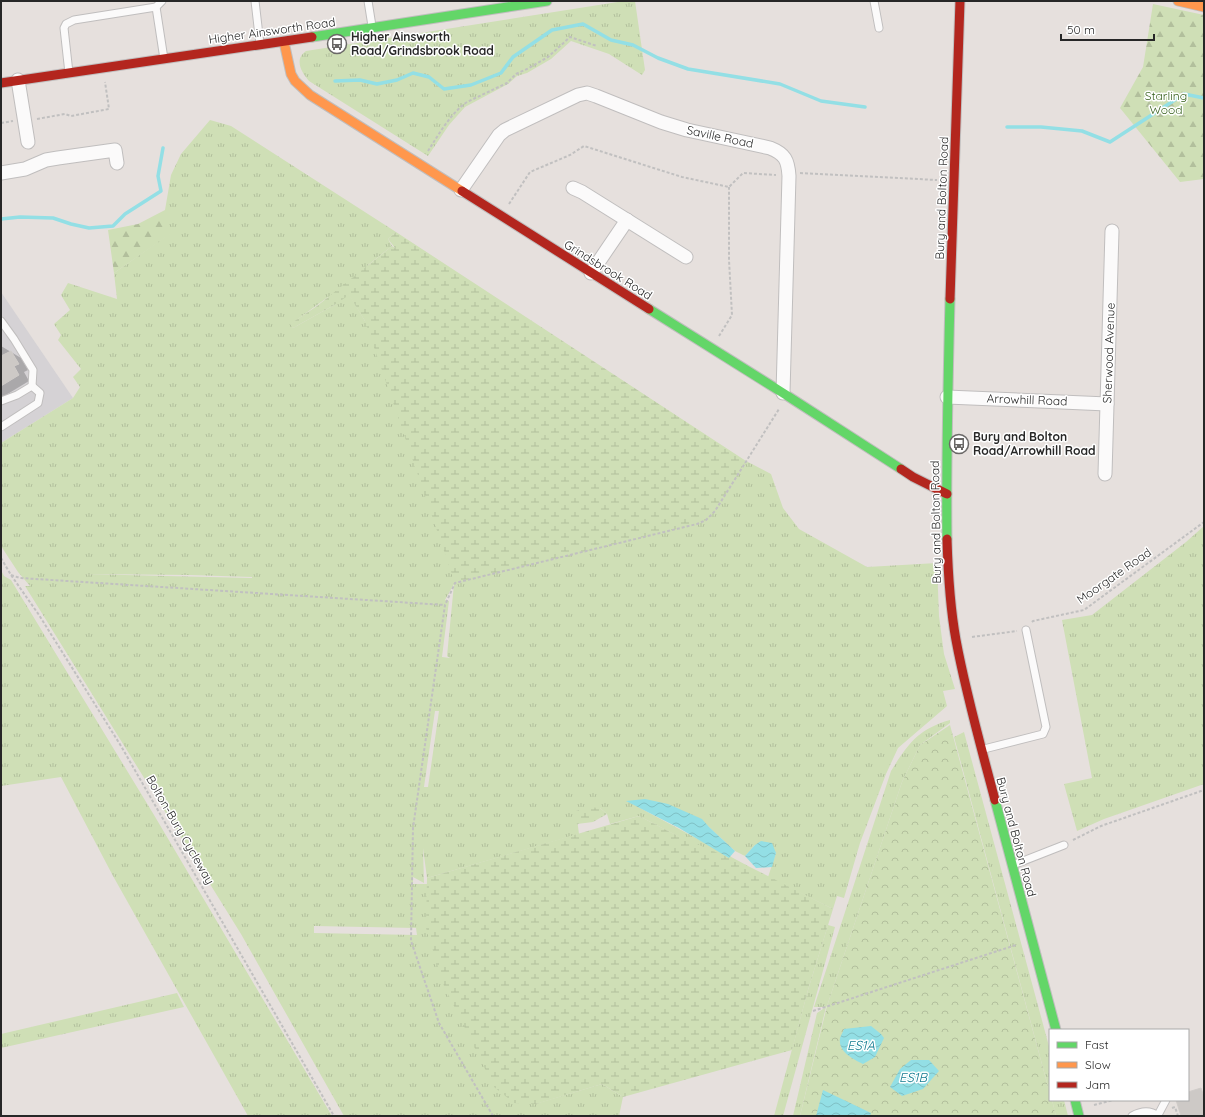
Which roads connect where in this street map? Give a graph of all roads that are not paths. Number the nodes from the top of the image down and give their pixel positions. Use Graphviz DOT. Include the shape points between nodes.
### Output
graph roads {
  1 [pos="162,1"];
  2 [pos="255,1"];
  3 [pos="368,1"];
  4 [pos="547,1"];
  5 [pos="874,1"];
  6 [pos="960,1"];
  7 [pos="1178,1"];
  8 [pos="156,7"];
  9 [pos="1204,7"];
  10 [pos="373,28"];
  11 [pos="879,28"];
  12 [pos="284,42"];
  13 [pos="260,45"];
  14 [pos="164,59"];
  15 [pos="69,73"];
  16 [pos="18,80"];
  17 [pos="1,83"];
  18 [pos="28,142"];
  19 [pos="117,163"];
  20 [pos="1,174"];
  21 [pos="573,188"];
  22 [pos="461,190"];
  23 [pos="626,220"];
  24 [pos="1112,231"];
  25 [pos="686,257"];
  26 [pos="591,273"];
  27 [pos="1,321"];
  28 [pos="32,386"];
  29 [pos="785,394"];
  30 [pos="947,397"];
  31 [pos="1,401"];
  32 [pos="1107,404"];
  33 [pos="1,427"];
  34 [pos="1106,474"];
  35 [pos="947,494"];
  36 [pos="1026,630"];
  37 [pos="980,750"];
  38 [pos="1064,845"];
  39 [pos="1012,865"];
  40 [pos="1056,1029"];
  41 [pos="1075,1101"];
  42 [pos="1165,1101"];
  43 [pos="1079,1113"];
  44 [pos="1158,1115"];
  45 [pos="1132,1116"];
  1 -- 8 [label="lane"];
  2 -- 13 [label="lane"];
  3 -- 10 [label="lane"];
  4 -- 10 [label="main road, Higher Ainsworth Road" via="472,10"];
  5 -- 11 [label="lane"];
  6 -- 30 [label="main road, Bury and Bolton Road"];
  7 -- 9 [label="main road"];
  8 -- 14 [label="lane"];
  8 -- 15 [label="lane" via="74,20 66,24 64,28"];
  10 -- 12 [label="main road, Higher Ainsworth Road"];
  12 -- 13 [label="main road, Higher Ainsworth Road"];
  12 -- 22 [label="main road, Grindsbrook Road" via="291,74 300,87"];
  13 -- 14 [label="main road, Higher Ainsworth Road"];
  14 -- 15 [label="main road, Higher Ainsworth Road"];
  15 -- 16 [label="main road, Higher Ainsworth Road"];
  16 -- 17 [label="main road, Higher Ainsworth Road"];
  16 -- 18 [label="street"];
  19 -- 20 [label="street" via="115,150 46,160 26,169"];
  21 -- 23 [label="street"];
  22 -- 26 [label="main road, Grindsbrook Road"];
  22 -- 29 [label="street, Saville Road" via="500,134 578,94 587,93 687,130 779,151 785,158 789,174"];
  23 -- 25 [label="street"];
  23 -- 26 [label="street"];
  24 -- 32 [label="street, Sherwood Avenue"];
  26 -- 29 [label="main road, Grindsbrook Road"];
  27 -- 28 [label="lane" via="33,370"];
  28 -- 31 [label="lane"];
  28 -- 33 [label="lane" via="40,393 38,403"];
  29 -- 35 [label="main road, Grindsbrook Road" via="913,477"];
  30 -- 32 [label="street, Arrowhill Road"];
  30 -- 35 [label="main road, Bury and Bolton Road"];
  32 -- 34 [label="street, Sherwood Avenue"];
  35 -- 37 [label="main road, Bury and Bolton Road" via="948,566 956,638"];
  36 -- 37 [label="lane" via="1046,726 1043,734"];
  37 -- 39 [label="main road, Bury and Bolton Road"];
  38 -- 39 [label="lane"];
  39 -- 40 [label="main road, Bury and Bolton Road"];
  41 -- 43 [label="main road"];
  42 -- 44 [label="lane"];
  44 -- 45 [label="lane" via="1147,1111"];
}
